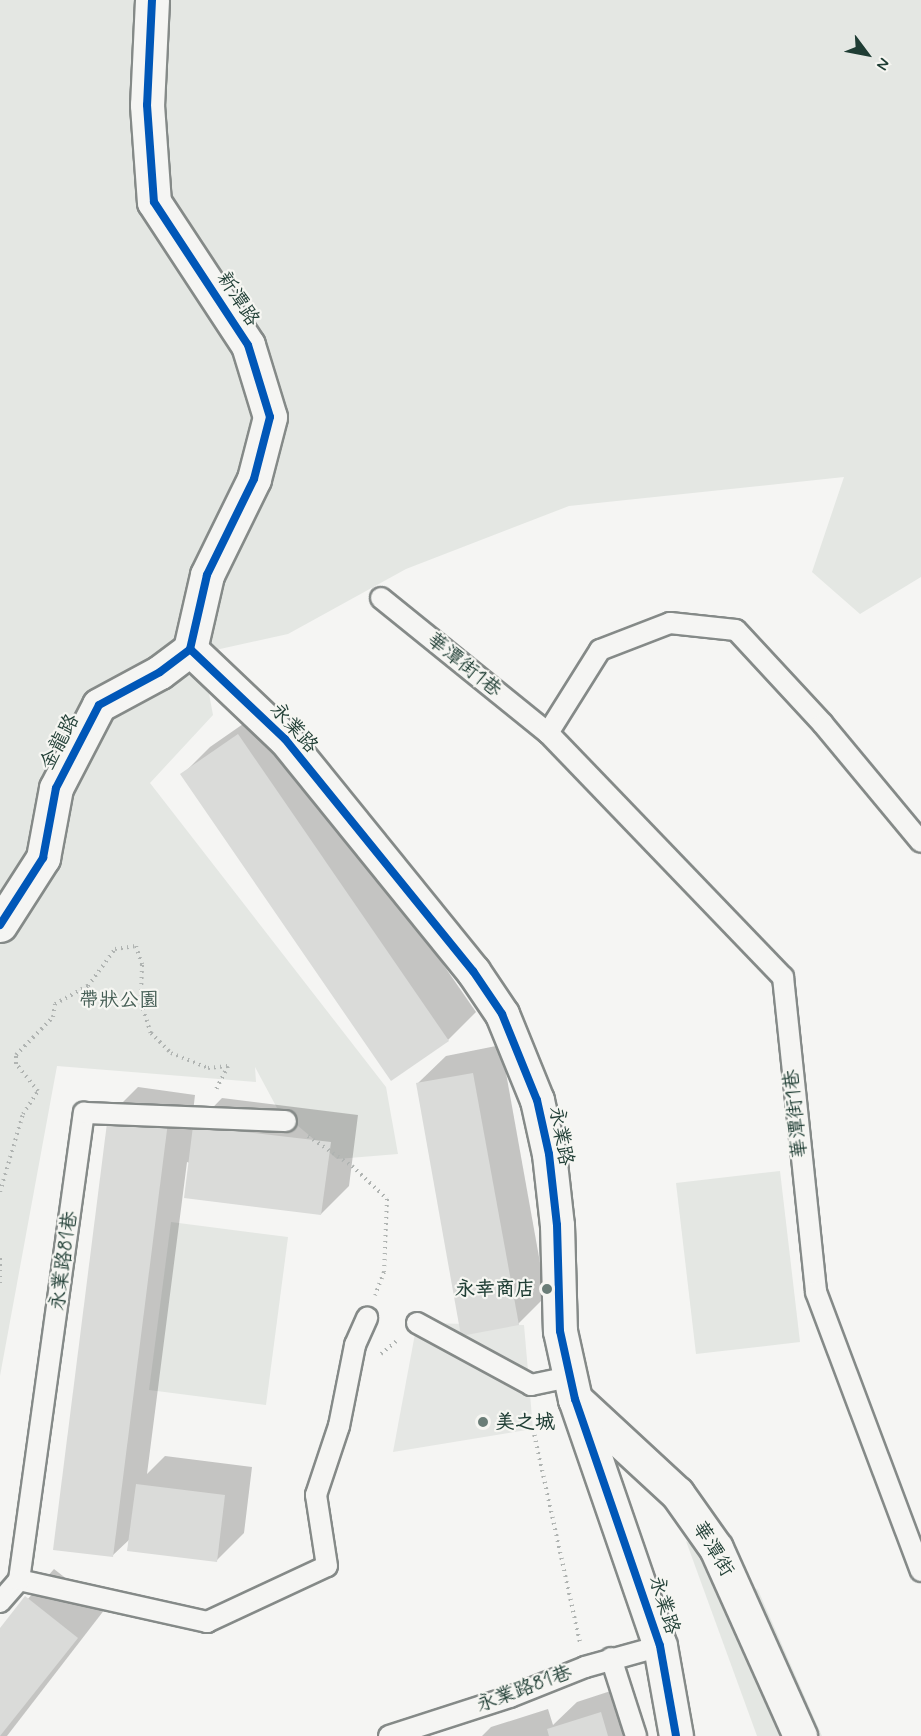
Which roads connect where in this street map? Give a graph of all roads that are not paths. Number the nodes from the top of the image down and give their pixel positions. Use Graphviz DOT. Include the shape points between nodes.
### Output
graph roads {
  1 [pos="152,0"];
  2 [pos="381,598"];
  3 [pos="190,649"];
  4 [pos="548,732"];
  5 [pos="921,842"];
  6 [pos="0,926"];
  7 [pos="286,1121"];
  8 [pos="367,1318"];
  9 [pos="417,1323"];
  10 [pos="572,1388"];
  11 [pos="921,1571"];
  12 [pos="19,1580"];
  13 [pos="0,1602"];
  14 [pos="660,1646"];
  15 [pos="611,1658"];
  16 [pos="422,1730"];
  17 [pos="389,1736"];
  18 [pos="636,1736"];
  19 [pos="676,1736"];
  20 [pos="800,1736"];
  1 -- 3 [label="street, 新潭路" via="147,105 154,202 248,345 270,417 254,479 207,575"];
  2 -- 4 [label="lane, 華潭街1巷"];
  3 -- 6 [label="street, 金龍路" via="160,672 99,705 56,788 43,858"];
  3 -- 10 [label="street, 永業路" via="285,739 472,971 502,1014 537,1100 549,1155 557,1225 560,1331"];
  4 -- 5 [label="lane" via="600,650 670,622 736,630 823,724"];
  4 -- 11 [label="lane, 華潭街1巷" via="783,977 816,1292"];
  7 -- 12 [label="lane, 永業路81巷" via="84,1113"];
  8 -- 12 [label="lane" via="355,1345 339,1426 316,1495 327,1566 207,1622"];
  9 -- 10 [label="lane" via="531,1385"];
  10 -- 14 [label="street, 永業路"];
  10 -- 20 [label="street, 華潭街" via="677,1493 716,1548"];
  12 -- 13 [label="lane"];
  14 -- 15 [label="lane, 永業路81巷"];
  14 -- 19 [label="street, 永業路"];
  15 -- 16 [label="lane, 永業路81巷"];
  15 -- 18 [label="lane"];
  16 -- 17 [label="lane, 永業路81巷"];
}
